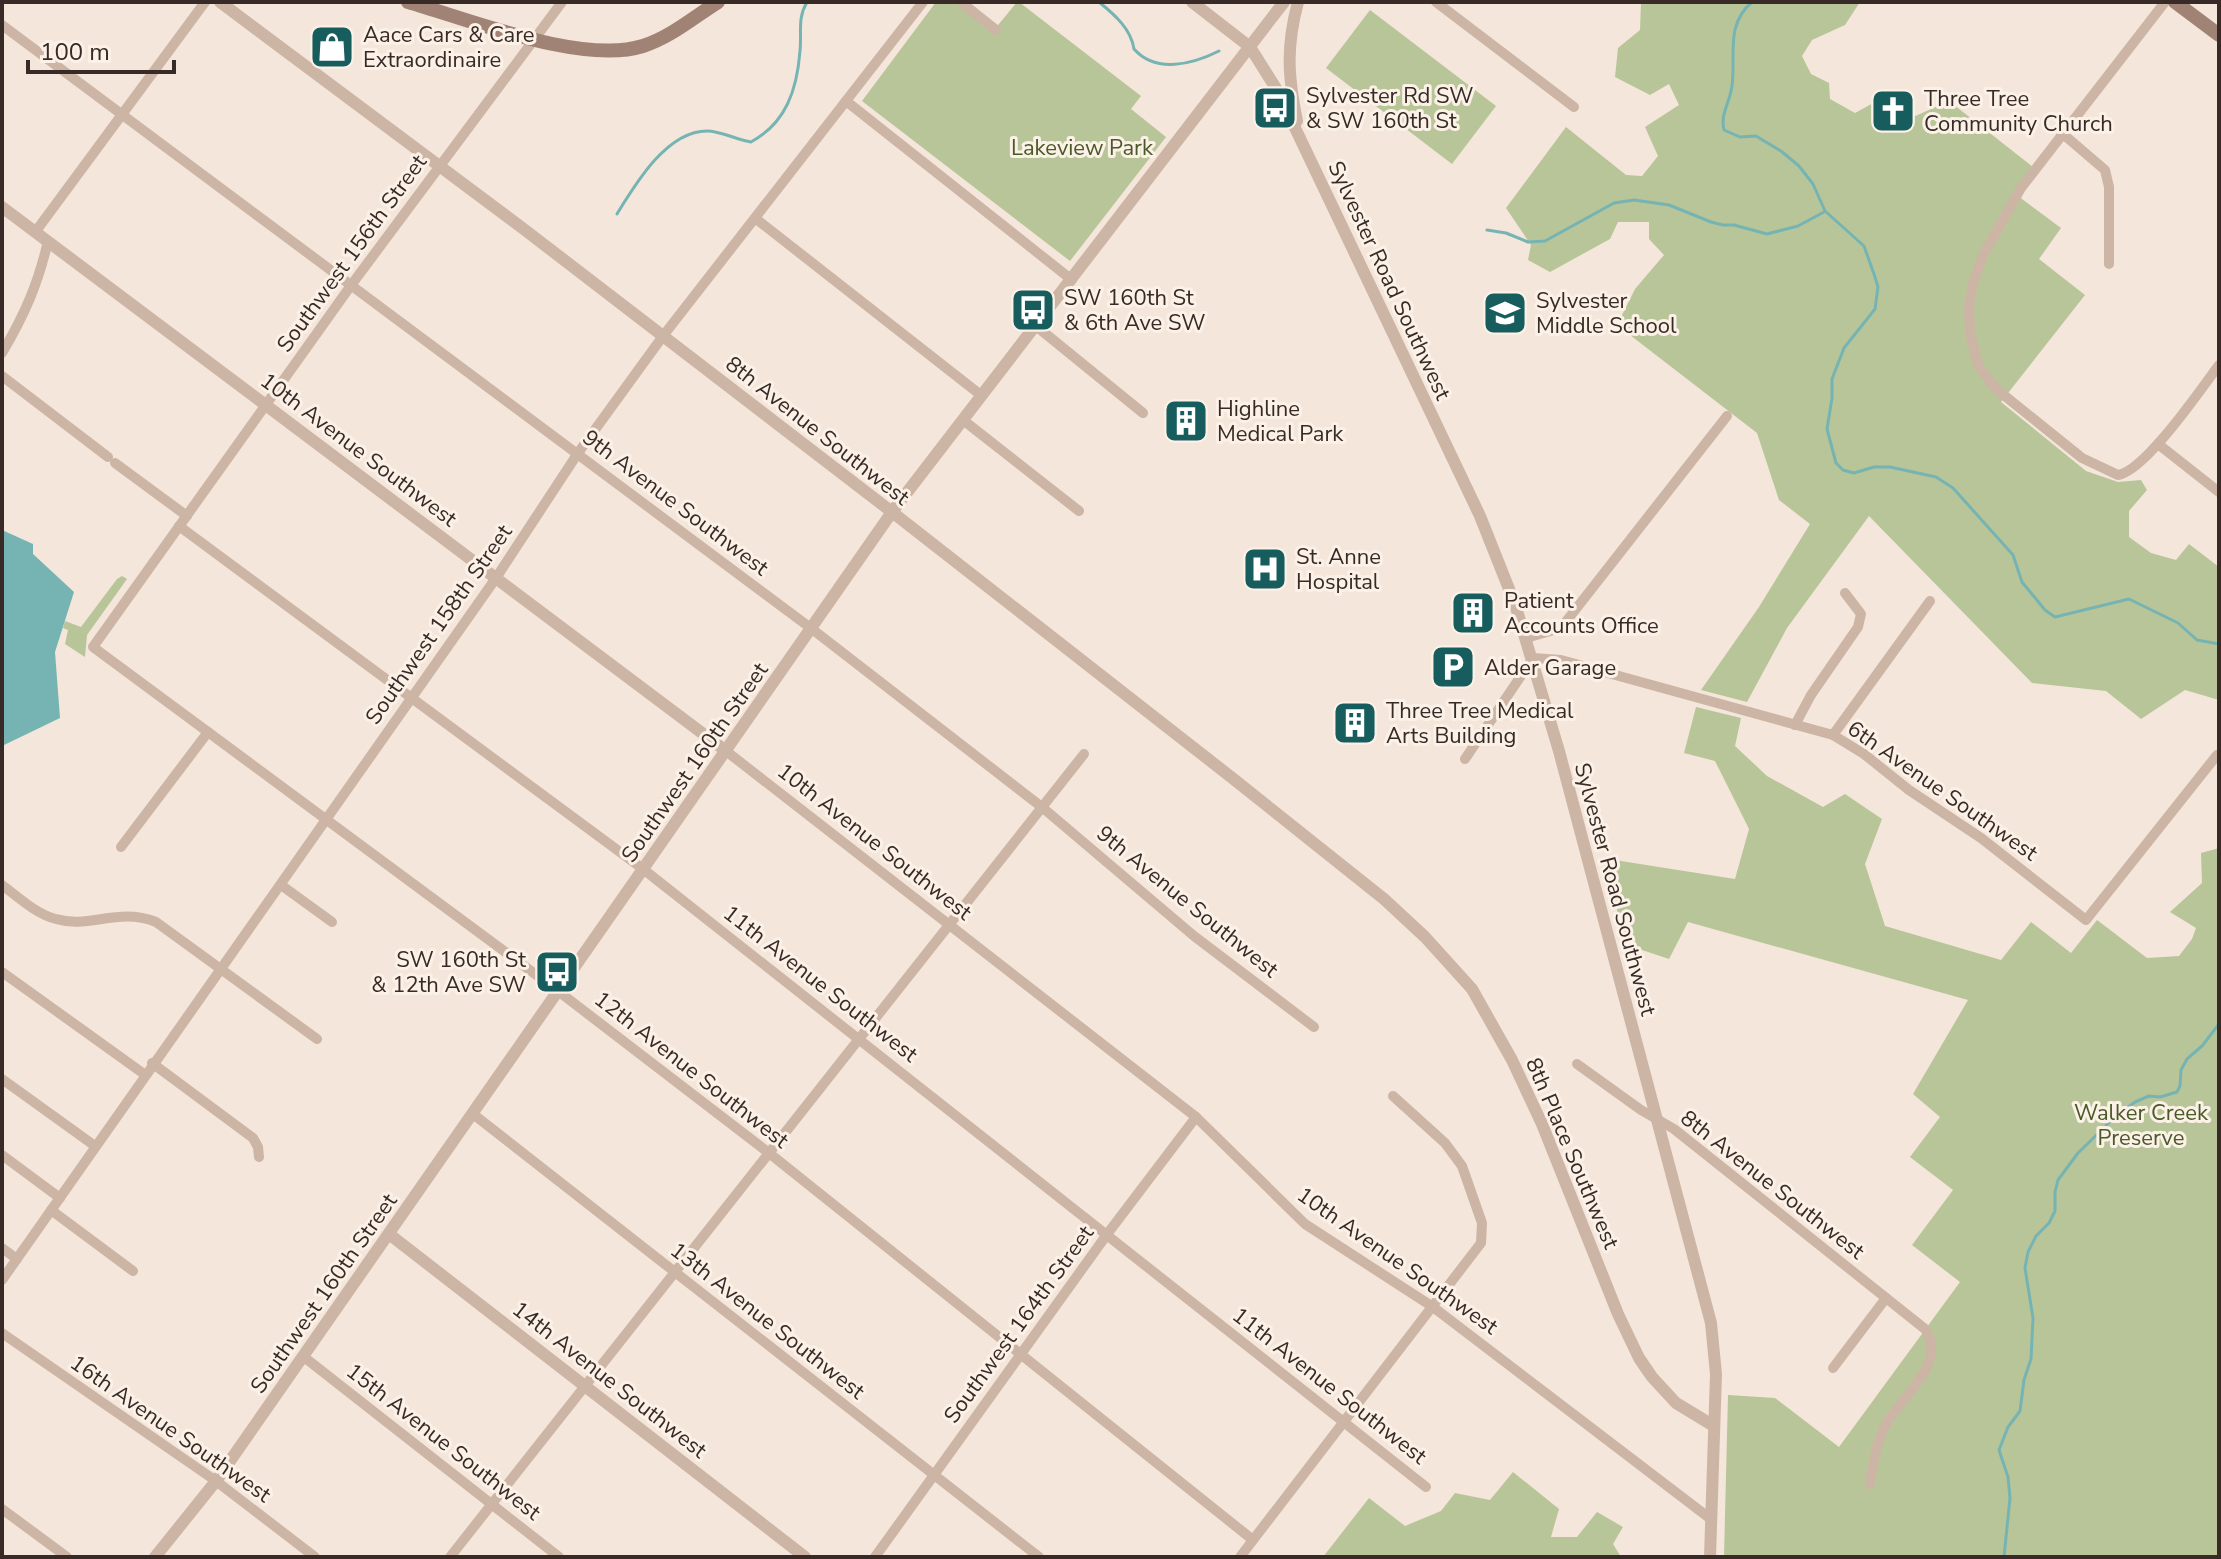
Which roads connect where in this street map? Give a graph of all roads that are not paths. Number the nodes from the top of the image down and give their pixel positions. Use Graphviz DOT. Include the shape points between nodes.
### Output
graph roads {
  1 [pos="205,2"];
  2 [pos="220,2"];
  3 [pos="408,2"];
  4 [pos="562,2"];
  5 [pos="718,2"];
  6 [pos="923,2"];
  7 [pos="961,2"];
  8 [pos="1192,2"];
  9 [pos="1284,2"];
  10 [pos="1298,2"];
  11 [pos="1436,2"];
  12 [pos="2165,2"];
  13 [pos="2175,2"];
  14 [pos="2,25"];
  15 [pos="996,30"];
  16 [pos="2219,35"];
  17 [pos="535,39"];
  18 [pos="1250,47"];
  19 [pos="846,101"];
  20 [pos="1574,107"];
  21 [pos="122,115"];
  22 [pos="2063,134"];
  23 [pos="1300,136"];
  24 [pos="439,166"];
  25 [pos="2,207"];
  26 [pos="755,218"];
  27 [pos="36,231"];
  28 [pos="48,241"];
  29 [pos="2109,264"];
  30 [pos="1072,280"];
  31 [pos="352,284"];
  32 [pos="1036,326"];
  33 [pos="663,336"];
  34 [pos="2,353"];
  35 [pos="2219,365"];
  36 [pos="2,376"];
  37 [pos="982,396"];
  38 [pos="267,404"];
  39 [pos="1143,413"];
  40 [pos="1727,416"];
  41 [pos="963,420"];
  42 [pos="2158,444"];
  43 [pos="578,453"];
  44 [pos="2219,492"];
  45 [pos="1079,511"];
  46 [pos="892,512"];
  47 [pos="187,516"];
  48 [pos="179,526"];
  49 [pos="496,578"];
  50 [pos="1845,593"];
  51 [pos="1930,601"];
  52 [pos="812,629"];
  53 [pos="1526,638"];
  54 [pos="93,647"];
  55 [pos="1533,658"];
  56 [pos="411,699"];
  57 [pos="1795,725"];
  58 [pos="208,732"];
  59 [pos="1833,735"];
  60 [pos="726,751"];
  61 [pos="1084,754"];
  62 [pos="2217,755"];
  63 [pos="1465,759"];
  64 [pos="1043,808"];
  65 [pos="326,820"];
  66 [pos="121,847"];
  67 [pos="643,869"];
  68 [pos="2,885"];
  69 [pos="281,885"];
  70 [pos="1384,899"];
  71 [pos="332,922"];
  72 [pos="952,925"];
  73 [pos="221,968"];
  74 [pos="2,972"];
  75 [pos="558,991"];
  76 [pos="1314,1027"];
  77 [pos="317,1039"];
  78 [pos="860,1039"];
  79 [pos="152,1063"];
  80 [pos="1577,1064"];
  81 [pos="144,1074"];
  82 [pos="2,1079"];
  83 [pos="1393,1096"];
  84 [pos="473,1114"];
  85 [pos="1196,1117"];
  86 [pos="1658,1119"];
  87 [pos="95,1146"];
  88 [pos="769,1153"];
  89 [pos="2,1155"];
  90 [pos="259,1157"];
  91 [pos="60,1198"];
  92 [pos="51,1210"];
  93 [pos="1108,1233"];
  94 [pos="389,1234"];
  95 [pos="2,1248"];
  96 [pos="17,1259"];
  97 [pos="133,1271"];
  98 [pos="674,1272"];
  99 [pos="2,1280"];
  100 [pos="1886,1298"];
  101 [pos="1433,1307"];
  102 [pos="2,1333"];
  103 [pos="304,1357"];
  104 [pos="1021,1357"];
  105 [pos="1833,1368"];
  106 [pos="586,1386"];
  107 [pos="1344,1423"];
  108 [pos="1714,1426"];
  109 [pos="934,1474"];
  110 [pos="216,1481"];
  111 [pos="1870,1484"];
  112 [pos="1426,1487"];
  113 [pos="493,1505"];
  114 [pos="2,1509"];
  115 [pos="1712,1520"];
  116 [pos="1253,1540"];
  117 [pos="67,1557"];
  118 [pos="155,1557"];
  119 [pos="315,1557"];
  120 [pos="450,1557"];
  121 [pos="559,1557"];
  122 [pos="805,1557"];
  123 [pos="875,1557"];
  124 [pos="1039,1557"];
  125 [pos="1240,1557"];
  126 [pos="1710,1557"];
  1 -- 21 [label="street"];
  2 -- 24 [label="street, 8th Avenue Southwest"];
  3 -- 17 [label="main road"];
  4 -- 17 [label="street, Southwest 156th Street"];
  5 -- 17 [label="main road" via="670,34 615,52"];
  6 -- 19 [label="street, Southwest 158th Street"];
  7 -- 15 [label="street"];
  8 -- 18 [label="street"];
  9 -- 18 [label="street, Southwest 160th Street"];
  10 -- 23 [label="street" via="1288,57"];
  11 -- 20 [label="street"];
  12 -- 22 [label="street"];
  13 -- 16 [label="main road"];
  14 -- 21 [label="street, 9th Avenue Southwest"];
  17 -- 24 [label="street, Southwest 156th Street"];
  18 -- 23 [label="street, Sylvester Road Southwest"];
  18 -- 30 [label="street, Southwest 160th Street"];
  19 -- 26 [label="street, Southwest 158th Street"];
  19 -- 30 [label="street"];
  21 -- 27 [label="street"];
  21 -- 31 [label="street, 9th Avenue Southwest"];
  22 -- 29 [label="street" via="2105,170"];
  22 -- 42 [label="street" via="2021,188 1982,257 1969,306 1980,368 1995,388 2082,458 2107,471 2127,474"];
  23 -- 53 [label="street, Sylvester Road Southwest" via="1480,516"];
  24 -- 31 [label="street, Southwest 156th Street"];
  24 -- 33 [label="street, 8th Avenue Southwest"];
  25 -- 27 [label="street, 10th Avenue Southwest"];
  26 -- 33 [label="street, Southwest 158th Street"];
  26 -- 37 [label="street"];
  27 -- 28 [label="street, 10th Avenue Southwest"];
  28 -- 34 [label="street" via="26,312"];
  28 -- 38 [label="street, 10th Avenue Southwest"];
  30 -- 32 [label="street, Southwest 160th Street"];
  31 -- 38 [label="street, Southwest 156th Street"];
  31 -- 43 [label="street, 9th Avenue Southwest"];
  32 -- 37 [label="street, Southwest 160th Street"];
  32 -- 39 [label="street"];
  33 -- 43 [label="street, Southwest 158th Street"];
  33 -- 46 [label="street, 8th Avenue Southwest"];
  35 -- 42 [label="street"];
  36 -- 47 [label="street"];
  37 -- 41 [label="street, Southwest 160th Street"];
  38 -- 47 [label="street, Southwest 156th Street"];
  38 -- 49 [label="street, 10th Avenue Southwest"];
  40 -- 53 [label="street" via="1561,628"];
  41 -- 45 [label="street"];
  41 -- 46 [label="street, Southwest 160th Street"];
  42 -- 44 [label="street"];
  43 -- 49 [label="street, Southwest 158th Street"];
  43 -- 52 [label="street, 9th Avenue Southwest"];
  46 -- 52 [label="street, Southwest 160th Street"];
  46 -- 70 [label="street, 8th Avenue Southwest"];
  47 -- 48 [label="street, Southwest 156th Street"];
  48 -- 54 [label="street, Southwest 156th Street"];
  48 -- 56 [label="street, 11th Avenue Southwest"];
  49 -- 56 [label="street, Southwest 158th Street"];
  49 -- 60 [label="street, 10th Avenue Southwest"];
  50 -- 57 [label="street" via="1861,614 1858,627"];
  51 -- 59 [label="street"];
  52 -- 60 [label="street, Southwest 160th Street"];
  52 -- 64 [label="street, 9th Avenue Southwest"];
  53 -- 55 [label="street, Sylvester Road Southwest"];
  54 -- 58 [label="street, 12th Avenue Southwest"];
  55 -- 57 [label="street, 6th Avenue Southwest" via="1561,660"];
  55 -- 63 [label="street"];
  55 -- 86 [label="street, Sylvester Road Southwest"];
  56 -- 65 [label="street, Southwest 158th Street"];
  56 -- 67 [label="street, 11th Avenue Southwest"];
  57 -- 59 [label="street, 6th Avenue Southwest"];
  58 -- 65 [label="street, 12th Avenue Southwest"];
  58 -- 66 [label="street"];
  59 -- 62 [label="street, 6th Avenue Southwest" via="1981,838 2086,920"];
  60 -- 67 [label="street, Southwest 160th Street"];
  60 -- 72 [label="street, 10th Avenue Southwest"];
  61 -- 64 [label="street"];
  64 -- 72 [label="street"];
  64 -- 76 [label="street, 9th Avenue Southwest" via="1194,936"];
  65 -- 69 [label="street, Southwest 158th Street"];
  65 -- 75 [label="street, 12th Avenue Southwest"];
  67 -- 75 [label="street, Southwest 160th Street"];
  67 -- 78 [label="street, 11th Avenue Southwest"];
  68 -- 73 [label="street" via="55,919 147,918"];
  69 -- 71 [label="street"];
  69 -- 73 [label="street, Southwest 158th Street"];
  70 -- 108 [label="street, 8th Place Southwest" via="1453,966 1485,1010 1542,1124 1639,1358 1676,1403"];
  72 -- 78 [label="street"];
  72 -- 85 [label="street, 10th Avenue Southwest"];
  73 -- 77 [label="street"];
  73 -- 79 [label="street, Southwest 158th Street"];
  74 -- 81 [label="street"];
  75 -- 84 [label="street, Southwest 160th Street"];
  75 -- 88 [label="street, 12th Avenue Southwest"];
  78 -- 88 [label="street"];
  78 -- 93 [label="street, 11th Avenue Southwest"];
  79 -- 81 [label="street, Southwest 158th Street"];
  79 -- 90 [label="street" via="253,1138"];
  80 -- 86 [label="street, 8th Avenue Southwest"];
  81 -- 87 [label="street, Southwest 158th Street"];
  82 -- 87 [label="street"];
  83 -- 101 [label="street" via="1456,1155 1479,1212 1479,1249"];
  84 -- 94 [label="street, Southwest 160th Street"];
  84 -- 98 [label="street, 13th Avenue Southwest"];
  85 -- 93 [label="street, Southwest 164th Street"];
  85 -- 101 [label="street, 10th Avenue Southwest" via="1305,1224"];
  86 -- 100 [label="street, 8th Avenue Southwest"];
  86 -- 108 [label="street, Sylvester Road Southwest" via="1711,1323"];
  87 -- 91 [label="street, Southwest 158th Street"];
  88 -- 98 [label="street"];
  88 -- 104 [label="street, 12th Avenue Southwest"];
  89 -- 91 [label="street"];
  91 -- 92 [label="street, Southwest 158th Street"];
  92 -- 96 [label="street, Southwest 158th Street"];
  92 -- 97 [label="street"];
  93 -- 104 [label="street, Southwest 164th Street"];
  93 -- 107 [label="street, 11th Avenue Southwest"];
  94 -- 103 [label="street, Southwest 160th Street"];
  94 -- 106 [label="street, 14th Avenue Southwest"];
  95 -- 96 [label="street"];
  96 -- 99 [label="street, Southwest 158th Street"];
  98 -- 106 [label="street"];
  98 -- 109 [label="street, 13th Avenue Southwest"];
  100 -- 105 [label="street"];
  100 -- 111 [label="street, 8th Avenue Southwest" via="1925,1329 1933,1346 1929,1363 1882,1432"];
  101 -- 107 [label="street"];
  101 -- 115 [label="street, 10th Avenue Southwest"];
  102 -- 110 [label="street, 16th Avenue Southwest"];
  103 -- 110 [label="street, Southwest 160th Street"];
  103 -- 113 [label="street, 15th Avenue Southwest"];
  104 -- 109 [label="street, Southwest 164th Street"];
  104 -- 116 [label="street, 12th Avenue Southwest"];
  106 -- 113 [label="street"];
  106 -- 122 [label="street, 14th Avenue Southwest"];
  107 -- 112 [label="street, 11th Avenue Southwest"];
  107 -- 116 [label="street"];
  108 -- 115 [label="street, Sylvester Road Southwest"];
  109 -- 123 [label="street, Southwest 164th Street"];
  109 -- 124 [label="street, 13th Avenue Southwest"];
  110 -- 118 [label="street, Southwest 160th Street"];
  110 -- 119 [label="street, 16th Avenue Southwest"];
  113 -- 120 [label="street"];
  113 -- 121 [label="street, 15th Avenue Southwest"];
  114 -- 117 [label="street"];
  115 -- 126 [label="street, Sylvester Road Southwest"];
  116 -- 125 [label="street"];
}
